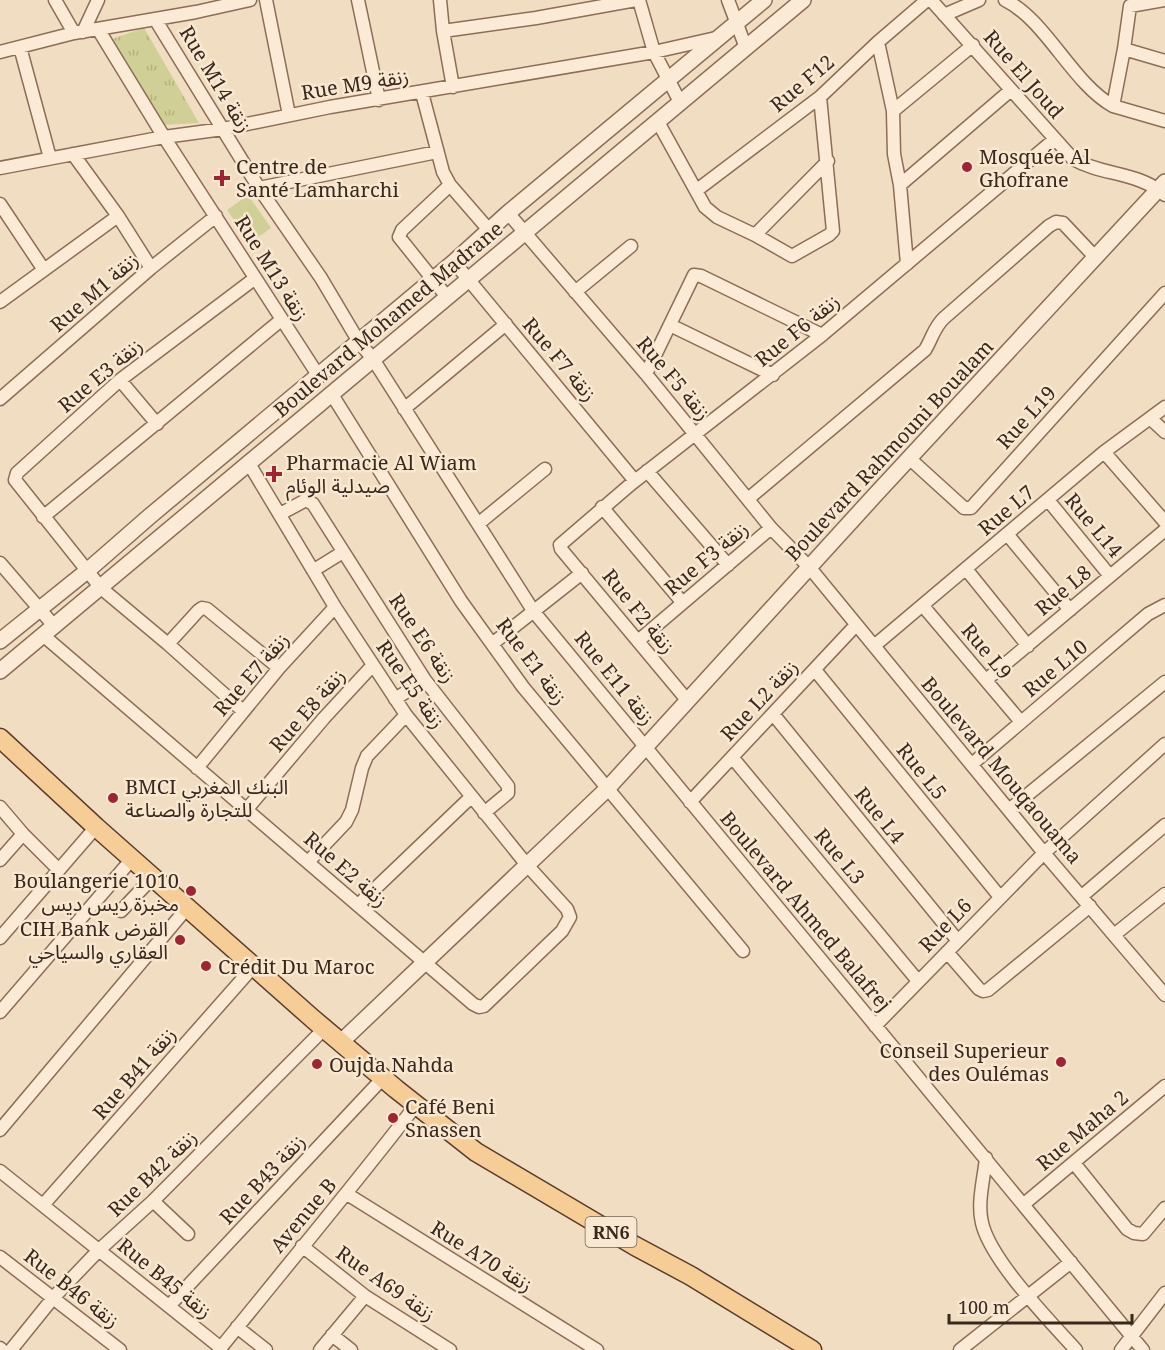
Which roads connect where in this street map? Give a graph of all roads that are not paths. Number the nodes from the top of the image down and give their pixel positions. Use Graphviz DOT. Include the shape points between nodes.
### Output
graph roads {
  1 [pos="55,0"];
  2 [pos="98,0"];
  3 [pos="250,0"];
  4 [pos="266,0"];
  5 [pos="358,0"];
  6 [pos="440,0"];
  7 [pos="638,0"];
  8 [pos="728,0"];
  9 [pos="764,0"];
  10 [pos="803,0"];
  11 [pos="927,0"];
  12 [pos="931,0"];
  13 [pos="979,0"];
  14 [pos="1005,0"];
  15 [pos="1165,0"];
  16 [pos="944,15"];
  17 [pos="155,19"];
  18 [pos="735,23"];
  19 [pos="98,29"];
  20 [pos="443,31"];
  21 [pos="78,32"];
  22 [pos="717,38"];
  23 [pos="878,42"];
  24 [pos="973,45"];
  25 [pos="20,47"];
  26 [pos="746,48"];
  27 [pos="1124,49"];
  28 [pos="0,52"];
  29 [pos="654,52"];
  30 [pos="1165,62"];
  31 [pos="669,82"];
  32 [pos="453,87"];
  33 [pos="1011,90"];
  34 [pos="422,93"];
  35 [pos="820,97"];
  36 [pos="379,100"];
  37 [pos="680,102"];
  38 [pos="1113,106"];
  39 [pos="893,111"];
  40 [pos="289,115"];
  41 [pos="1165,121"];
  42 [pos="658,122"];
  43 [pos="223,129"];
  44 [pos="606,133"];
  45 [pos="164,137"];
  46 [pos="1055,139"];
  47 [pos="622,151"];
  48 [pos="437,152"];
  49 [pos="73,154"];
  50 [pos="50,158"];
  51 [pos="828,161"];
  52 [pos="0,168"];
  53 [pos="900,184"];
  54 [pos="450,185"];
  55 [pos="259,188"];
  56 [pos="1163,189"];
  57 [pos="697,190"];
  58 [pos="0,204"];
  59 [pos="508,213"];
  60 [pos="118,216"];
  61 [pos="216,216"];
  62 [pos="489,230"];
  63 [pos="525,233"];
  64 [pos="755,235"];
  65 [pos="631,246"];
  66 [pos="1095,257"];
  67 [pos="454,262"];
  68 [pos="908,264"];
  69 [pos="151,268"];
  70 [pos="44,270"];
  71 [pos="254,279"];
  72 [pos="432,279"];
  73 [pos="468,280"];
  74 [pos="575,292"];
  75 [pos="1165,293"];
  76 [pos="447,297"];
  77 [pos="0,302"];
  78 [pos="281,320"];
  79 [pos="506,324"];
  80 [pos="670,324"];
  81 [pos="822,335"];
  82 [pos="359,342"];
  83 [pos="373,359"];
  84 [pos="646,374"];
  85 [pos="318,375"];
  86 [pos="773,375"];
  87 [pos="120,380"];
  88 [pos="331,393"];
  89 [pos="0,399"];
  90 [pos="1165,407"];
  91 [pos="404,409"];
  92 [pos="1151,419"];
  93 [pos="157,424"];
  94 [pos="1165,432"];
  95 [pos="695,435"];
  96 [pos="1104,452"];
  97 [pos="909,458"];
  98 [pos="248,462"];
  99 [pos="545,469"];
  100 [pos="647,471"];
  101 [pos="635,481"];
  102 [pos="748,499"];
  103 [pos="1048,500"];
  104 [pos="602,507"];
  105 [pos="280,514"];
  106 [pos="43,516"];
  107 [pos="1165,522"];
  108 [pos="478,524"];
  109 [pos="771,528"];
  110 [pos="1165,530"];
  111 [pos="1007,534"];
  112 [pos="560,546"];
  113 [pos="344,552"];
  114 [pos="0,563"];
  115 [pos="728,565"];
  116 [pos="810,568"];
  117 [pos="966,569"];
  118 [pos="314,570"];
  119 [pos="87,571"];
  120 [pos="582,573"];
  121 [pos="1110,576"];
  122 [pos="101,588"];
  123 [pos="682,602"];
  124 [pos="1165,605"];
  125 [pos="923,606"];
  126 [pos="335,607"];
  127 [pos="41,609"];
  128 [pos="1070,610"];
  129 [pos="534,612"];
  130 [pos="856,626"];
  131 [pos="49,631"];
  132 [pos="0,641"];
  133 [pos="638,641"];
  134 [pos="168,644"];
  135 [pos="492,644"];
  136 [pos="874,646"];
  137 [pos="1028,646"];
  138 [pos="373,665"];
  139 [pos="279,668"];
  140 [pos="814,670"];
  141 [pos="0,671"];
  142 [pos="425,680"];
  143 [pos="987,680"];
  144 [pos="1165,682"];
  145 [pos="395,699"];
  146 [pos="687,700"];
  147 [pos="243,711"];
  148 [pos="773,714"];
  149 [pos="406,715"];
  150 [pos="1021,722"];
  151 [pos="0,738"];
  152 [pos="1165,744"];
  153 [pos="645,748"];
  154 [pos="732,757"];
  155 [pos="972,764"];
  156 [pos="197,768"];
  157 [pos="607,789"];
  158 [pos="471,797"];
  159 [pos="690,802"];
  160 [pos="0,807"];
  161 [pos="247,809"];
  162 [pos="1009,810"];
  163 [pos="484,813"];
  164 [pos="1165,825"];
  165 [pos="96,827"];
  166 [pos="23,834"];
  167 [pos="1044,853"];
  168 [pos="132,859"];
  169 [pos="0,860"];
  170 [pos="308,862"];
  171 [pos="527,866"];
  172 [pos="59,870"];
  173 [pos="153,877"];
  174 [pos="1165,894"];
  175 [pos="1000,897"];
  176 [pos="1086,901"];
  177 [pos="358,905"];
  178 [pos="187,908"];
  179 [pos="121,911"];
  180 [pos="1114,935"];
  181 [pos="0,938"];
  182 [pos="958,940"];
  183 [pos="743,951"];
  184 [pos="947,952"];
  185 [pos="426,962"];
  186 [pos="254,966"];
  187 [pos="1161,980"];
  188 [pos="918,981"];
  189 [pos="1165,995"];
  190 [pos="488,1003"];
  191 [pos="0,1012"];
  192 [pos="875,1026"];
  193 [pos="325,1028"];
  194 [pos="341,1042"];
  195 [pos="383,1078"];
  196 [pos="1165,1086"];
  197 [pos="416,1105"];
  198 [pos="0,1130"];
  199 [pos="986,1158"];
  200 [pos="1074,1163"];
  201 [pos="0,1171"];
  202 [pos="347,1194"];
  203 [pos="153,1201"];
  204 [pos="1024,1204"];
  205 [pos="43,1205"];
  206 [pos="1165,1208"];
  207 [pos="188,1234"];
  208 [pos="302,1246"];
  209 [pos="99,1250"];
  210 [pos="0,1257"];
  211 [pos="1071,1262"];
  212 [pos="1165,1293"];
  213 [pos="1028,1295"];
  214 [pos="365,1296"];
  215 [pos="53,1298"];
  216 [pos="169,1306"];
  217 [pos="237,1327"];
  218 [pos="332,1335"];
  219 [pos="1131,1336"];
  220 [pos="590,1348"];
  221 [pos="220,1349"];
  222 [pos="11,1350"];
  223 [pos="120,1350"];
  224 [pos="266,1350"];
  225 [pos="320,1350"];
  226 [pos="351,1350"];
  227 [pos="450,1350"];
  228 [pos="812,1350"];
  229 [pos="960,1350"];
  230 [pos="1076,1350"];
  231 [pos="1121,1350"];
  232 [pos="1143,1350"];
  1 -- 21 [label="street"];
  2 -- 21 [label="street"];
  3 -- 17 [label="street"];
  4 -- 40 [label="street"];
  5 -- 36 [label="street"];
  6 -- 20 [label="street"];
  7 -- 20 [label="street"];
  7 -- 29 [label="street"];
  8 -- 18 [label="street"];
  9 -- 18 [label="street, Boulevard Mohamed Madrane"];
  10 -- 26 [label="street, Boulevard Mohamed Madrane"];
  11 -- 23 [label="street, Rue F12"];
  12 -- 16 [label="street, Rue El Joud"];
  13 -- 16 [label="street"];
  14 -- 38 [label="street" via="1029,18 1098,96"];
  15 -- 27 [label="street" via="1130,6"];
  16 -- 24 [label="street, Rue El Joud"];
  17 -- 19 [label="street"];
  17 -- 43 [label="street, Rue M14 زنقة"];
  18 -- 22 [label="street, Boulevard Mohamed Madrane"];
  18 -- 26 [label="street"];
  19 -- 21 [label="street"];
  19 -- 45 [label="street, Rue M13 زنقة"];
  20 -- 32 [label="street"];
  21 -- 25 [label="street"];
  22 -- 29 [label="street, Rue M9 زنقة"];
  22 -- 31 [label="street, Boulevard Mohamed Madrane"];
  23 -- 35 [label="street, Rue F12"];
  23 -- 39 [label="street"];
  24 -- 33 [label="street, Rue El Joud"];
  24 -- 39 [label="street"];
  25 -- 28 [label="street"];
  25 -- 50 [label="street"];
  26 -- 37 [label="street, Boulevard Mohamed Madrane"];
  27 -- 30 [label="street"];
  27 -- 38 [label="street"];
  29 -- 31 [label="street"];
  29 -- 32 [label="street, Rue M9 زنقة"];
  31 -- 37 [label="street"];
  31 -- 44 [label="street, Boulevard Mohamed Madrane"];
  32 -- 34 [label="street, Rue M9 زنقة"];
  33 -- 46 [label="street, Rue El Joud"];
  33 -- 53 [label="street"];
  34 -- 36 [label="street, Rue M9 زنقة"];
  34 -- 48 [label="street"];
  35 -- 51 [label="street"];
  35 -- 57 [label="street, Rue F12"];
  36 -- 40 [label="street, Rue M9 زنقة"];
  37 -- 42 [label="street, Boulevard Mohamed Madrane"];
  38 -- 41 [label="street"];
  39 -- 53 [label="street" via="894,154"];
  40 -- 43 [label="street, Rue M9 زنقة"];
  42 -- 47 [label="street, Boulevard Mohamed Madrane"];
  42 -- 57 [label="street"];
  43 -- 45 [label="street, Rue M9 زنقة"];
  43 -- 55 [label="street, Rue M14 زنقة"];
  44 -- 47 [label="street"];
  44 -- 59 [label="street, Boulevard Mohamed Madrane"];
  45 -- 49 [label="street, Rue M9 زنقة"];
  45 -- 61 [label="street, Rue M13 زنقة"];
  46 -- 56 [label="street, Rue El Joud" via="1085,166"];
  46 -- 68 [label="street, Rue F6 زنقة"];
  47 -- 63 [label="street, Boulevard Mohamed Madrane"];
  48 -- 54 [label="street"];
  48 -- 55 [label="street"];
  49 -- 50 [label="street, Rue M9 زنقة"];
  49 -- 60 [label="street"];
  50 -- 52 [label="street, Rue M9 زنقة"];
  51 -- 64 [label="street"];
  51 -- 64 [label="street" via="833,231 792,256"];
  53 -- 68 [label="street"];
  54 -- 62 [label="street"];
  54 -- 72 [label="street" via="400,234 400,240"];
  55 -- 82 [label="street, Rue M14 زنقة"];
  56 -- 66 [label="street, Boulevard Rahmouni Boualam"];
  57 -- 64 [label="street" via="705,207 717,217"];
  58 -- 70 [label="street"];
  59 -- 62 [label="street, Boulevard Mohamed Madrane"];
  59 -- 63 [label="street, Rue F5 زنقة"];
  60 -- 69 [label="street"];
  60 -- 70 [label="street"];
  61 -- 69 [label="street, Rue M1 زنقة"];
  61 -- 71 [label="street, Rue M13 زنقة"];
  62 -- 67 [label="street, Boulevard Mohamed Madrane"];
  63 -- 73 [label="street, Boulevard Mohamed Madrane"];
  63 -- 74 [label="street, Rue F5 زنقة"];
  65 -- 74 [label="street"];
  66 -- 97 [label="street, Boulevard Rahmouni Boualam"];
  66 -- 102 [label="street" via="1063,223 1049,225 936,326 925,350"];
  67 -- 72 [label="street, Boulevard Mohamed Madrane"];
  67 -- 73 [label="street, Rue F7 زنقة"];
  68 -- 81 [label="street, Rue F6 زنقة"];
  69 -- 89 [label="street, Rue M1 زنقة"];
  70 -- 77 [label="street"];
  71 -- 78 [label="street, Rue M13 زنقة"];
  71 -- 87 [label="street, Rue E3 زنقة"];
  72 -- 76 [label="street"];
  72 -- 82 [label="street, Boulevard Mohamed Madrane"];
  73 -- 76 [label="street, Boulevard Mohamed Madrane"];
  73 -- 79 [label="street, Rue F7 زنقة"];
  74 -- 84 [label="street, Rue F5 زنقة"];
  75 -- 97 [label="street, Rue L19" via="970,508 964,508"];
  76 -- 83 [label="street, Boulevard Mohamed Madrane"];
  78 -- 85 [label="street, Rue M13 زنقة"];
  78 -- 93 [label="street"];
  79 -- 91 [label="street"];
  79 -- 101 [label="street, Rue F7 زنقة"];
  80 -- 81 [label="street" via="694,275"];
  80 -- 84 [label="street"];
  80 -- 86 [label="street"];
  81 -- 86 [label="street, Rue F6 زنقة"];
  82 -- 83 [label="street, Rue E11 زنقة"];
  82 -- 85 [label="street, Boulevard Mohamed Madrane"];
  83 -- 88 [label="street, Boulevard Mohamed Madrane"];
  83 -- 91 [label="street, Rue E11 زنقة"];
  84 -- 95 [label="street, Rue F5 زنقة"];
  85 -- 88 [label="street, Rue E1 زنقة"];
  85 -- 119 [label="street, Boulevard Mohamed Madrane"];
  86 -- 95 [label="street, Rue F6 زنقة"];
  87 -- 93 [label="street"];
  87 -- 106 [label="street, Rue E3 زنقة" via="17,473 16,483"];
  88 -- 98 [label="street, Boulevard Mohamed Madrane"];
  88 -- 135 [label="street, Rue E1 زنقة"];
  90 -- 92 [label="street, Rue L7"];
  91 -- 108 [label="street, Rue E11 زنقة"];
  92 -- 94 [label="street"];
  92 -- 96 [label="street, Rue L7"];
  93 -- 106 [label="street"];
  95 -- 100 [label="street, Rue F6 زنقة"];
  95 -- 102 [label="street, Rue F5 زنقة"];
  96 -- 103 [label="street, Rue L7"];
  96 -- 107 [label="street"];
  97 -- 116 [label="street, Boulevard Rahmouni Boualam"];
  98 -- 105 [label="street, Rue E5 زنقة"];
  98 -- 122 [label="street, Boulevard Mohamed Madrane"];
  99 -- 108 [label="street"];
  100 -- 101 [label="street, Rue F6 زنقة"];
  100 -- 115 [label="street"];
  101 -- 104 [label="street, Rue F6 زنقة"];
  102 -- 109 [label="street, Rue F5 زنقة"];
  103 -- 111 [label="street, Rue L7"];
  103 -- 121 [label="street, Rue L14"];
  104 -- 112 [label="street, Rue F6 زنقة"];
  104 -- 123 [label="street"];
  105 -- 113 [label="street, Rue E6 زنقة" via="310,501"];
  105 -- 118 [label="street, Rue E5 زنقة"];
  106 -- 119 [label="street, Rue E3 زنقة"];
  108 -- 129 [label="street, Rue E11 زنقة"];
  109 -- 115 [label="street, Rue F3 زنقة"];
  109 -- 116 [label="street, Rue F5 زنقة"];
  110 -- 121 [label="street, Rue L8"];
  111 -- 117 [label="street, Rue L7"];
  111 -- 128 [label="street"];
  112 -- 120 [label="street, Rue F2 زنقة"];
  113 -- 118 [label="street"];
  113 -- 142 [label="street, Rue E6 زنقة"];
  114 -- 127 [label="street, Rue E2 زنقة"];
  115 -- 123 [label="street, Rue F3 زنقة"];
  116 -- 130 [label="street, Boulevard Mouqaouama"];
  116 -- 146 [label="street, Boulevard Rahmouni Boualam"];
  117 -- 125 [label="street, Rue L7"];
  117 -- 137 [label="street"];
  118 -- 126 [label="street, Rue E5 زنقة"];
  119 -- 122 [label="street, Rue E3 زنقة"];
  119 -- 127 [label="street, Boulevard Mohamed Madrane"];
  120 -- 129 [label="street"];
  120 -- 133 [label="street, Rue F2 زنقة"];
  121 -- 128 [label="street, Rue L8"];
  122 -- 131 [label="street, Boulevard Mohamed Madrane"];
  122 -- 134 [label="street, Rue E3 زنقة"];
  123 -- 133 [label="street, Rue F3 زنقة"];
  124 -- 150 [label="street, Rue L10" via="1148,614"];
  125 -- 136 [label="street, Rue L7"];
  125 -- 143 [label="street, Rue L9"];
  126 -- 138 [label="street, Rue E5 زنقة"];
  126 -- 139 [label="street, Rue E7 زنقة"];
  127 -- 131 [label="street, Rue E2 زنقة"];
  127 -- 132 [label="street, Boulevard Mohamed Madrane"];
  128 -- 137 [label="street, Rue L8"];
  129 -- 135 [label="street"];
  129 -- 153 [label="street, Rue E11 زنقة"];
  130 -- 136 [label="street, Boulevard Mouqaouama"];
  130 -- 140 [label="street, Rue L2 زنقة"];
  131 -- 141 [label="street, Boulevard Mohamed Madrane"];
  131 -- 156 [label="street, Rue E2 زنقة"];
  133 -- 146 [label="street, Rue F2 زنقة"];
  134 -- 139 [label="street" via="198,611 207,609"];
  134 -- 147 [label="street, Rue E3 زنقة"];
  135 -- 157 [label="street, Rue E1 زنقة"];
  136 -- 155 [label="street, Boulevard Mouqaouama"];
  137 -- 143 [label="street, Rue L8"];
  138 -- 145 [label="street, Rue E5 زنقة"];
  138 -- 161 [label="street, Rue E8 زنقة"];
  139 -- 147 [label="street, Rue E7 زنقة"];
  140 -- 148 [label="street, Rue L2 زنقة"];
  140 -- 175 [label="street, Rue L5"];
  142 -- 145 [label="street"];
  142 -- 163 [label="street, Rue E6 زنقة" via="509,788"];
  143 -- 150 [label="street, Rue L9"];
  144 -- 162 [label="street"];
  145 -- 149 [label="street, Rue E5 زنقة"];
  146 -- 153 [label="street, Boulevard Rahmouni Boualam"];
  147 -- 156 [label="street, Rue E7 زنقة"];
  148 -- 154 [label="street, Rue L2 زنقة"];
  148 -- 182 [label="street, Rue L4"];
  149 -- 158 [label="street, Rue E5 زنقة"];
  149 -- 170 [label="street" via="367,756 346,822"];
  150 -- 155 [label="street, Rue L10"];
  151 -- 165 [label="main road, RN6"];
  152 -- 167 [label="street, Rue L6"];
  153 -- 157 [label="street, Rue E11 زنقة"];
  153 -- 159 [label="street, Boulevard Ahmed Balafrej"];
  154 -- 159 [label="street, Rue L2 زنقة"];
  154 -- 188 [label="street, Rue L3"];
  155 -- 162 [label="street, Boulevard Mouqaouama"];
  156 -- 161 [label="street, Rue E2 زنقة"];
  157 -- 171 [label="street, Rue E11 زنقة"];
  157 -- 183 [label="street, Rue E1 زنقة"];
  158 -- 163 [label="street, Rue E5 زنقة"];
  158 -- 177 [label="street"];
  159 -- 192 [label="street, Boulevard Ahmed Balafrej"];
  160 -- 166 [label="street"];
  161 -- 170 [label="street, Rue E2 زنقة"];
  162 -- 167 [label="street, Boulevard Mouqaouama"];
  163 -- 171 [label="street, Rue E5 زنقة"];
  164 -- 176 [label="street"];
  165 -- 168 [label="main road, RN6"];
  165 -- 172 [label="street"];
  166 -- 169 [label="street"];
  166 -- 172 [label="street"];
  167 -- 175 [label="street, Rue L6"];
  167 -- 176 [label="street, Boulevard Mouqaouama"];
  168 -- 173 [label="main road, RN6"];
  168 -- 191 [label="street"];
  170 -- 177 [label="street, Rue E2 زنقة"];
  171 -- 185 [label="street, Rue E11 زنقة"];
  171 -- 190 [label="street, Rue E5 زنقة" via="570,917 562,931"];
  172 -- 181 [label="street"];
  173 -- 178 [label="main road, RN6"];
  173 -- 179 [label="street"];
  174 -- 180 [label="street"];
  175 -- 182 [label="street, Rue L6"];
  176 -- 180 [label="street, Boulevard Mouqaouama"];
  176 -- 184 [label="street" via="988,990 979,989"];
  177 -- 185 [label="street, Rue E2 زنقة"];
  178 -- 186 [label="main road, RN6"];
  178 -- 198 [label="street"];
  180 -- 187 [label="street, Boulevard Mouqaouama"];
  182 -- 184 [label="street, Rue L6"];
  184 -- 188 [label="street, Rue L6"];
  185 -- 190 [label="street, Rue E2 زنقة" via="473,1004 482,1007"];
  185 -- 194 [label="street, Rue E11 زنقة"];
  186 -- 193 [label="main road, RN6"];
  186 -- 205 [label="street, Rue B41 زنقة"];
  187 -- 189 [label="street, Boulevard Mouqaouama"];
  188 -- 192 [label="street, Rue L6"];
  192 -- 199 [label="street, Boulevard Ahmed Balafrej"];
  193 -- 194 [label="main road, RN6"];
  193 -- 203 [label="street, Rue B42 زنقة"];
  194 -- 195 [label="main road, RN6"];
  195 -- 197 [label="main road, RN6"];
  195 -- 216 [label="street, Rue B43 زنقة"];
  196 -- 200 [label="street, Rue Maha 2"];
  197 -- 202 [label="street, Avenue B"];
  197 -- 228 [label="main road, RN6" via="486,1158 684,1271"];
  199 -- 204 [label="street, Boulevard Ahmed Balafrej"];
  199 -- 213 [label="street" via="982,1222 995,1251"];
  200 -- 204 [label="street, Rue Maha 2"];
  200 -- 206 [label="street" via="1134,1233 1149,1230"];
  201 -- 205 [label="street, Rue B45 زنقة"];
  202 -- 208 [label="street, Avenue B"];
  202 -- 220 [label="street, Rue A70 زنقة"];
  203 -- 207 [label="street"];
  203 -- 209 [label="street, Rue B42 زنقة"];
  204 -- 211 [label="street, Boulevard Ahmed Balafrej"];
  205 -- 209 [label="street, Rue B45 زنقة"];
  208 -- 214 [label="street, Rue A69 زنقة"];
  208 -- 217 [label="street, Avenue B"];
  209 -- 215 [label="street, Rue B42 زنقة"];
  209 -- 216 [label="street, Rue B45 زنقة"];
  210 -- 215 [label="street, Rue B46 زنقة"];
  211 -- 213 [label="street"];
  211 -- 219 [label="street, Boulevard Ahmed Balafrej"];
  212 -- 219 [label="street"];
  213 -- 229 [label="street"];
  213 -- 230 [label="street"];
  214 -- 218 [label="street"];
  214 -- 227 [label="street, Rue A69 زنقة"];
  215 -- 222 [label="street, Rue B42 زنقة"];
  215 -- 223 [label="street, Rue B46 زنقة"];
  216 -- 221 [label="street, Rue B45 زنقة"];
  217 -- 221 [label="street, Avenue B"];
  217 -- 224 [label="street"];
  218 -- 225 [label="street"];
  218 -- 226 [label="street"];
  219 -- 231 [label="street"];
  219 -- 232 [label="street, Boulevard Ahmed Balafrej"];
}
